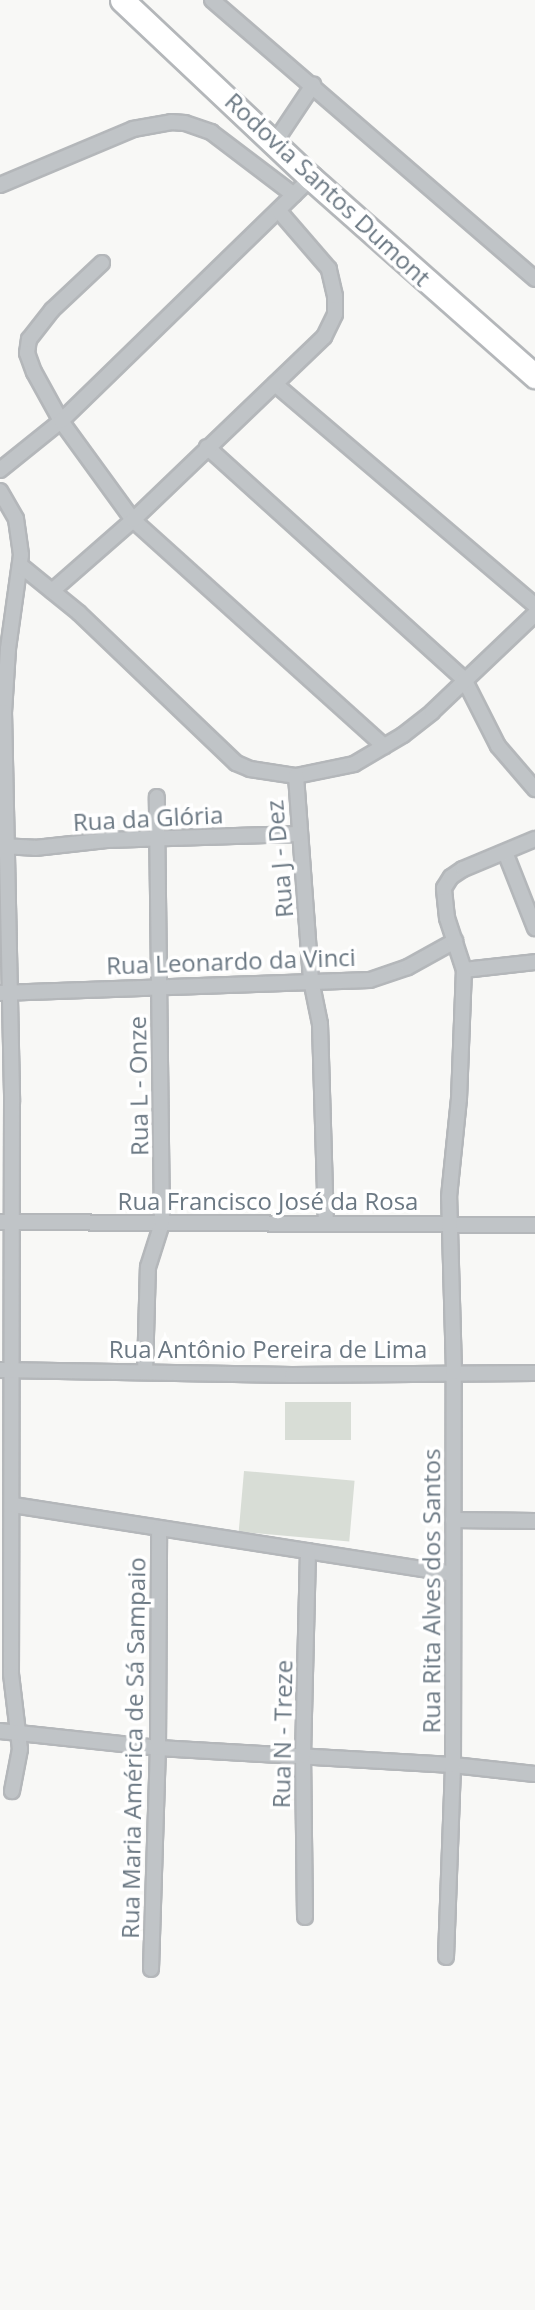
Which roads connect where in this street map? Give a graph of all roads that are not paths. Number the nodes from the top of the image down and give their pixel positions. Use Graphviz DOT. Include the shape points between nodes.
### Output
graph roads {
  1 [pos="122,0"];
  2 [pos="152,0"];
  3 [pos="212,0"];
  4 [pos="163,36"];
  5 [pos="313,85"];
  6 [pos="275,142"];
  7 [pos="311,178"];
  8 [pos="0,185"];
  9 [pos="294,195"];
  10 [pos="279,211"];
  11 [pos="102,264"];
  12 [pos="535,279"];
  13 [pos="535,376"];
  14 [pos="275,384"];
  15 [pos="61,421"];
  16 [pos="207,447"];
  17 [pos="0,470"];
  18 [pos="0,491"];
  19 [pos="133,520"];
  20 [pos="20,565"];
  21 [pos="52,591"];
  22 [pos="535,605"];
  23 [pos="535,614"];
  24 [pos="464,680"];
  25 [pos="384,746"];
  26 [pos="296,776"];
  27 [pos="3,779"];
  28 [pos="535,789"];
  29 [pos="157,797"];
  30 [pos="299,834"];
  31 [pos="535,839"];
  32 [pos="158,840"];
  33 [pos="4,846"];
  34 [pos="505,852"];
  35 [pos="535,928"];
  36 [pos="455,941"];
  37 [pos="535,962"];
  38 [pos="464,970"];
  39 [pos="311,980"];
  40 [pos="159,985"];
  41 [pos="5,993"];
  42 [pos="6,1222"];
  43 [pos="162,1223"];
  44 [pos="326,1223"];
  45 [pos="450,1224"];
  46 [pos="535,1225"];
  47 [pos="6,1370"];
  48 [pos="145,1372"];
  49 [pos="454,1372"];
  50 [pos="535,1373"];
  51 [pos="13,1505"];
  52 [pos="453,1520"];
  53 [pos="535,1521"];
  54 [pos="159,1528"];
  55 [pos="308,1551"];
  56 [pos="452,1574"];
  57 [pos="0,1731"];
  58 [pos="20,1732"];
  59 [pos="158,1748"];
  60 [pos="303,1756"];
  61 [pos="453,1765"];
  62 [pos="535,1774"];
  63 [pos="12,1791"];
  64 [pos="305,1917"];
  65 [pos="446,1957"];
  66 [pos="151,1969"];
  1 -- 4 [label="highway, Rodovia Santos Dumont"];
  2 -- 4 [label="highway"];
  3 -- 5 [label="street"];
  4 -- 6 [label="highway, Rodovia Santos Dumont"];
  5 -- 6 [label="street"];
  5 -- 12 [label="street"];
  6 -- 7 [label="highway, Rodovia Santos Dumont"];
  7 -- 9 [label="street"];
  7 -- 13 [label="highway, Rodovia Santos Dumont"];
  8 -- 9 [label="street" via="133,129 171,122 211,132"];
  9 -- 10 [label="street"];
  10 -- 14 [label="street" via="329,269 335,314 324,337"];
  10 -- 15 [label="street"];
  11 -- 15 [label="street" via="52,310 29,339 27,353"];
  14 -- 16 [label="street"];
  14 -- 22 [label="street"];
  15 -- 17 [label="street"];
  15 -- 19 [label="street"];
  16 -- 19 [label="street"];
  16 -- 24 [label="street"];
  18 -- 20 [label="street" via="16,519"];
  19 -- 21 [label="street"];
  19 -- 25 [label="street"];
  20 -- 21 [label="street"];
  20 -- 27 [label="street" via="8,649"];
  21 -- 26 [label="street" via="236,763"];
  23 -- 24 [label="street"];
  24 -- 25 [label="street" via="432,712"];
  24 -- 28 [label="street" via="498,746"];
  25 -- 26 [label="street" via="355,764"];
  26 -- 30 [label="street, Rua J - Dez"];
  27 -- 33 [label="street"];
  29 -- 32 [label="street, Rua L - Onze"];
  30 -- 32 [label="street, Rua da Glória"];
  30 -- 39 [label="street, Rua J - Dez"];
  31 -- 34 [label="street"];
  32 -- 33 [label="street, Rua da Glória"];
  32 -- 40 [label="street, Rua L - Onze"];
  33 -- 41 [label="street"];
  34 -- 35 [label="street"];
  34 -- 36 [label="street" via="463,869 447,881 443,900"];
  36 -- 38 [label="street, Rua Rita Alves dos Santos"];
  36 -- 39 [label="street, Rua Leonardo da Vinci" via="408,967 370,979"];
  37 -- 38 [label="street"];
  38 -- 45 [label="street, Rua Rita Alves dos Santos"];
  39 -- 40 [label="street, Rua Leonardo da Vinci"];
  39 -- 44 [label="street, Rua J - Dez" via="320,1024"];
  40 -- 41 [label="street, Rua Leonardo da Vinci"];
  40 -- 43 [label="street, Rua L - Onze"];
  41 -- 42 [label="street"];
  42 -- 43 [label="street, Rua Francisco José da Rosa"];
  42 -- 47 [label="street"];
  43 -- 44 [label="street, Rua Francisco José da Rosa"];
  43 -- 48 [label="street, Rua L - Onze" via="148,1267"];
  44 -- 45 [label="street, Rua Francisco José da Rosa"];
  45 -- 46 [label="street, Rua Francisco José da Rosa"];
  45 -- 49 [label="street, Rua Rita Alves dos Santos"];
  47 -- 48 [label="street, Rua Antônio Pereira de Lima"];
  47 -- 51 [label="street"];
  48 -- 49 [label="street, Rua Antônio Pereira de Lima"];
  49 -- 50 [label="street, Rua Antônio Pereira de Lima"];
  49 -- 52 [label="street, Rua Rita Alves dos Santos"];
  51 -- 54 [label="street"];
  51 -- 58 [label="street" via="12,1693"];
  52 -- 53 [label="street"];
  52 -- 56 [label="street, Rua Rita Alves dos Santos"];
  54 -- 55 [label="street"];
  54 -- 59 [label="street, Rua Maria América de Sá Sampaio"];
  55 -- 56 [label="street"];
  55 -- 60 [label="street, Rua N - Treze"];
  56 -- 61 [label="street, Rua Rita Alves dos Santos"];
  57 -- 58 [label="street"];
  58 -- 59 [label="street"];
  58 -- 63 [label="street"];
  59 -- 60 [label="street"];
  59 -- 66 [label="street, Rua Maria América de Sá Sampaio"];
  60 -- 61 [label="street"];
  60 -- 64 [label="street, Rua N - Treze"];
  61 -- 62 [label="street"];
  61 -- 65 [label="street, Rua Rita Alves dos Santos"];
}
